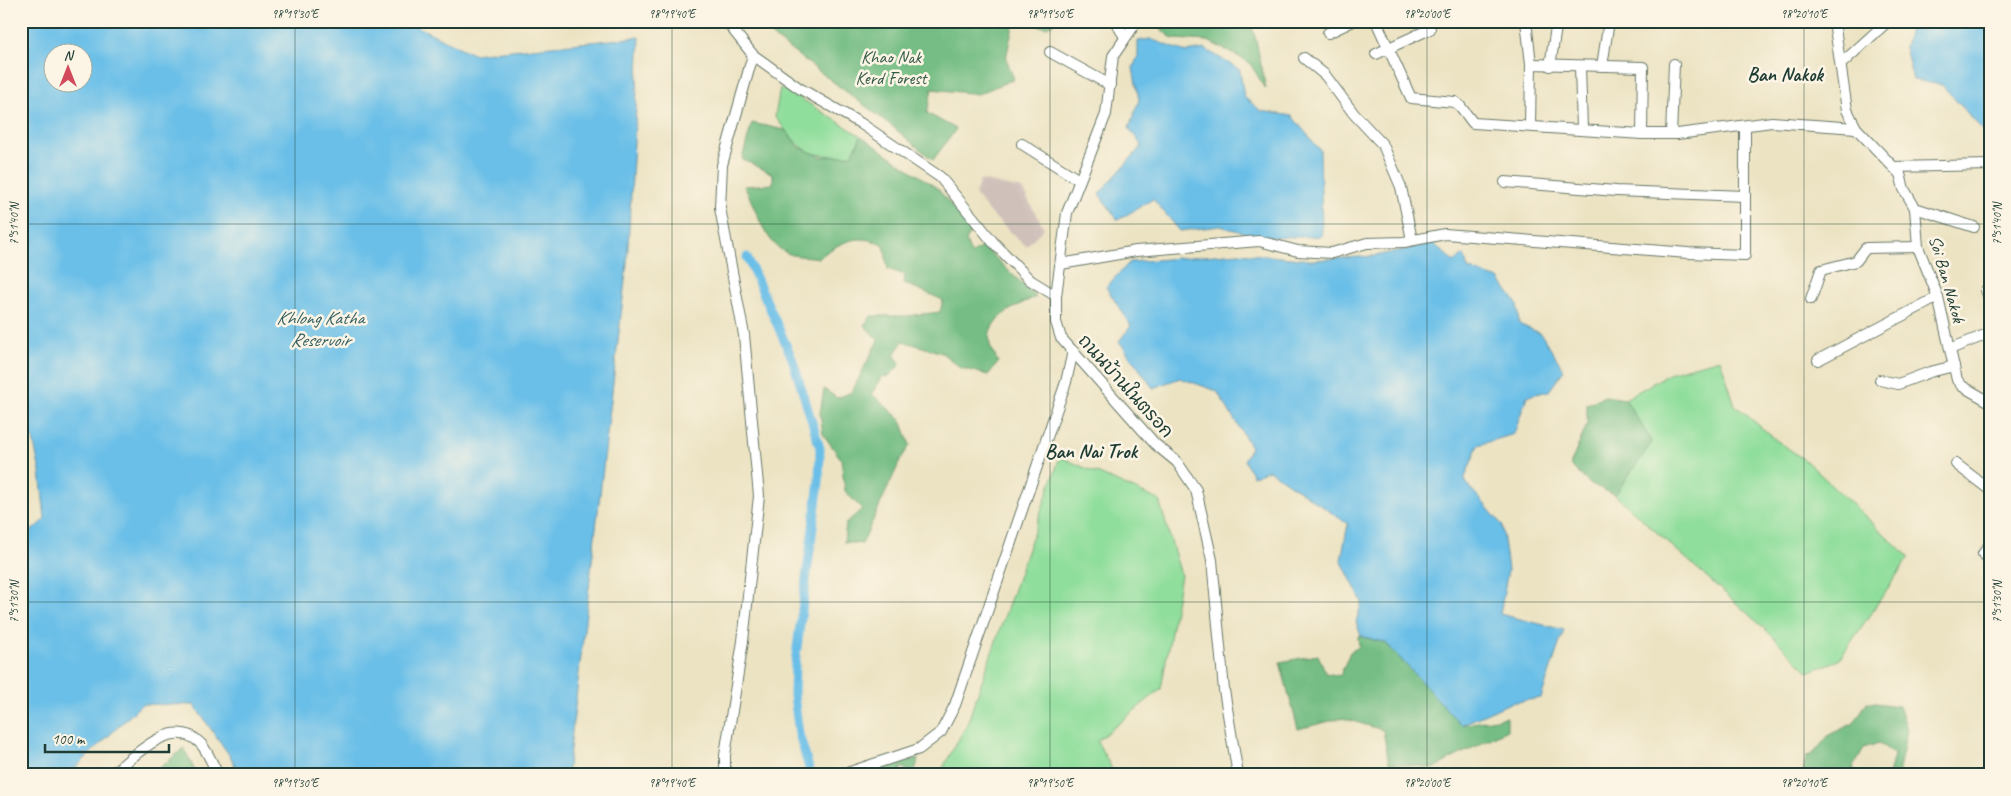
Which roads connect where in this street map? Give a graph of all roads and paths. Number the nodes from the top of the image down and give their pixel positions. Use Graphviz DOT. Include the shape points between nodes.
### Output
graph roads {
  1 [pos="726,21"];
  2 [pos="1115,21"];
  3 [pos="1137,21"];
  4 [pos="1353,21"];
  5 [pos="1376,21"];
  6 [pos="1526,21"];
  7 [pos="1556,21"];
  8 [pos="1609,21"];
  9 [pos="1834,21"];
  10 [pos="1888,21"];
  11 [pos="1430,29"];
  12 [pos="1328,33"];
  13 [pos="1125,37"];
  14 [pos="1388,48"];
  15 [pos="1050,52"];
  16 [pos="1376,54"];
  17 [pos="753,55"];
  18 [pos="1304,58"];
  19 [pos="1530,64"];
  20 [pos="1674,64"];
  21 [pos="1842,64"];
  22 [pos="1550,66"];
  23 [pos="1602,66"];
  24 [pos="1580,67"];
  25 [pos="1110,85"];
  26 [pos="1530,126"];
  27 [pos="1745,127"];
  28 [pos="1856,128"];
  29 [pos="1582,129"];
  30 [pos="1642,134"];
  31 [pos="1671,134"];
  32 [pos="1022,144"];
  33 [pos="1990,165"];
  34 [pos="1893,166"];
  35 [pos="1079,180"];
  36 [pos="1505,182"];
  37 [pos="1745,196"];
  38 [pos="1915,208"];
  39 [pos="1974,227"];
  40 [pos="1412,240"];
  41 [pos="1918,247"];
  42 [pos="1061,264"];
  43 [pos="1986,290"];
  44 [pos="1056,296"];
  45 [pos="1938,297"];
  46 [pos="1812,299"];
  47 [pos="1990,301"];
  48 [pos="1990,333"];
  49 [pos="1950,348"];
  50 [pos="1073,351"];
  51 [pos="1818,360"];
  52 [pos="1954,366"];
  53 [pos="1880,380"];
  54 [pos="1990,402"];
  55 [pos="1956,464"];
  56 [pos="1990,490"];
  57 [pos="1990,544"];
  58 [pos="1990,559"];
  59 [pos="111,775"];
  60 [pos="218,775"];
  61 [pos="724,775"];
  62 [pos="841,775"];
  63 [pos="1238,775"];
  1 -- 17 [label="street"];
  2 -- 13 [label="street"];
  3 -- 13 [label="street, ถนนบ้านในตรอก"];
  4 -- 12 [label="street"];
  5 -- 14 [label="street"];
  6 -- 19 [label="street"];
  7 -- 22 [label="street"];
  8 -- 23 [label="street"];
  9 -- 21 [label="street, Soi Ban Nakok"];
  10 -- 21 [label="street"];
  11 -- 14 [label="street"];
  13 -- 25 [label="street, ถนนบ้านในตรอก" via="1113,56"];
  14 -- 16 [label="street"];
  14 -- 26 [label="street" via="1411,98 1455,102 1472,123"];
  15 -- 25 [label="street"];
  17 -- 44 [label="street" via="799,88 860,123 940,177 993,242 1030,280"];
  17 -- 61 [label="street" via="722,165 720,208 744,335 759,496"];
  18 -- 40 [label="street" via="1325,75 1354,114 1383,145 1400,187"];
  19 -- 22 [label="street"];
  19 -- 26 [label="street"];
  20 -- 31 [label="street"];
  21 -- 28 [label="street, Soi Ban Nakok" via="1846,110"];
  22 -- 24 [label="street"];
  23 -- 24 [label="street"];
  23 -- 30 [label="street" via="1643,67"];
  24 -- 29 [label="street"];
  25 -- 35 [label="street, ถนนบ้านในตรอก" via="1106,114"];
  26 -- 29 [label="street"];
  27 -- 28 [label="street" via="1772,122"];
  27 -- 31 [label="street"];
  27 -- 37 [label="street"];
  28 -- 34 [label="street, Soi Ban Nakok"];
  29 -- 30 [label="street"];
  30 -- 31 [label="street"];
  32 -- 35 [label="street"];
  33 -- 34 [label="street"];
  34 -- 38 [label="street, Soi Ban Nakok"];
  35 -- 42 [label="street, ถนนบ้านในตรอก" via="1067,213"];
  36 -- 37 [label="street" via="1616,191"];
  37 -- 40 [label="street" via="1745,255 1445,234"];
  38 -- 39 [label="street"];
  38 -- 41 [label="street, Soi Ban Nakok"];
  40 -- 42 [label="street" via="1367,243 1332,253 1298,251 1259,241 1136,251"];
  41 -- 45 [label="street, Soi Ban Nakok"];
  41 -- 46 [label="street" via="1866,248 1856,261 1821,270"];
  42 -- 44 [label="street, ถนนบ้านในตรอก"];
  43 -- 47 [label="street"];
  44 -- 50 [label="street, ถนนบ้านในตรอก" via="1056,322 1061,338"];
  45 -- 49 [label="street, Soi Ban Nakok"];
  45 -- 51 [label="street"];
  48 -- 49 [label="street"];
  49 -- 52 [label="street, Soi Ban Nakok"];
  50 -- 62 [label="street" via="1066,382 955,705 941,732 919,749"];
  50 -- 63 [label="street, ถนนบ้านในตรอก" via="1155,444 1177,462 1196,490 1212,560 1224,690"];
  52 -- 53 [label="street" via="1898,384"];
  52 -- 54 [label="street, Soi Ban Nakok" via="1962,386"];
  55 -- 56 [label="street"];
  57 -- 58 [label="street" via="1983,554"];
  59 -- 60 [label="street" via="164,735 194,738 202,745"];
}
